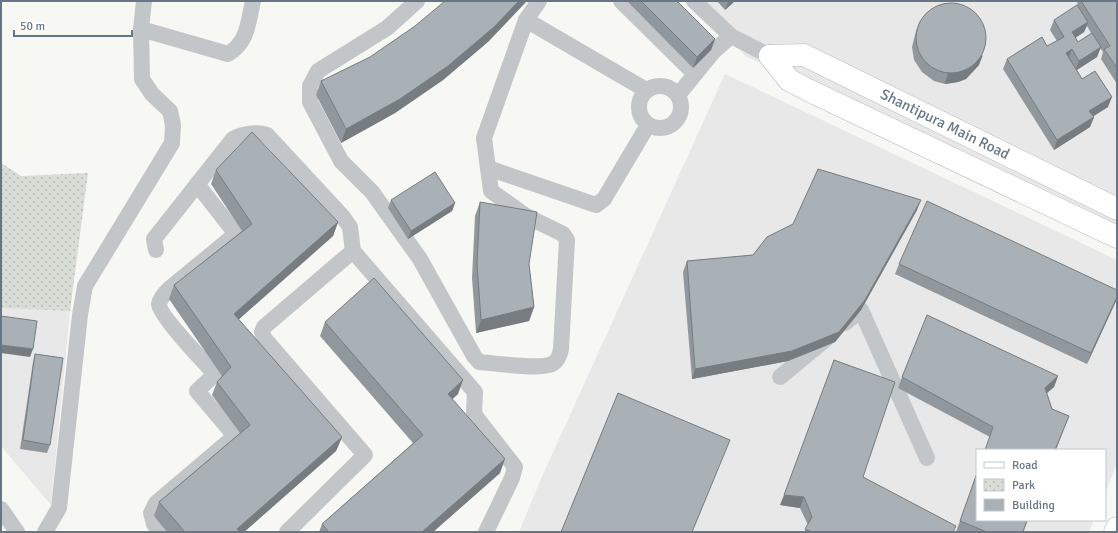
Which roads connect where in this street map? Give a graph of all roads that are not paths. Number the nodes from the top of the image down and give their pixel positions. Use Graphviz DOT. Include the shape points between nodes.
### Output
graph roads {
  1 [pos="144,1"];
  2 [pos="253,1"];
  3 [pos="418,1"];
  4 [pos="539,1"];
  5 [pos="621,1"];
  6 [pos="694,1"];
  7 [pos="526,20"];
  8 [pos="141,30"];
  9 [pos="731,36"];
  10 [pos="770,56"];
  11 [pos="695,74"];
  12 [pos="646,90"];
  13 [pos="678,95"];
  14 [pos="648,125"];
  15 [pos="488,168"];
  16 [pos="197,184"];
  17 [pos="1117,208"];
  18 [pos="1117,237"];
  19 [pos="156,250"];
  20 [pos="352,250"];
  21 [pos="780,377"];
  22 [pos="927,458"];
  23 [pos="1,509"];
  24 [pos="1117,528"];
  25 [pos="17,532"];
  26 [pos="45,532"];
  27 [pos="160,532"];
  28 [pos="286,532"];
  29 [pos="486,532"];
  30 [pos="1115,532"];
  1 -- 8 [label="street"];
  2 -- 8 [label="street" via="243,41 228,54"];
  3 -- 15 [label="street" via="387,28 318,71 310,86 310,102 341,161 372,192 420,259 479,362 542,367 552,364 559,358 561,349 567,240 563,234 526,216 492,190"];
  4 -- 7 [label="street"];
  5 -- 11 [label="street"];
  6 -- 9 [label="street"];
  7 -- 12 [label="street"];
  7 -- 15 [label="street" via="484,138"];
  8 -- 26 [label="street" via="142,78 152,94 170,111 173,125 172,143 85,286 59,508"];
  9 -- 10 [label="street"];
  9 -- 11 [label="street" via="714,51"];
  10 -- 17 [label="street, Shantipura Main Road" via="804,54"];
  10 -- 18 [label="street" via="789,80 808,90"];
  11 -- 13 [label="street"];
  12 -- 13 [label="street" via="660,85 667,86"];
  12 -- 14 [label="street" via="642,95 639,109 640,116"];
  13 -- 14 [label="street" via="681,108 676,121 664,128"];
  14 -- 15 [label="street" via="604,199 596,205"];
  16 -- 19 [label="street" via="154,239"];
  16 -- 20 [label="street" via="233,139 261,133 267,135 343,217 350,227"];
  16 -- 27 [label="street" via="236,234 169,289 160,299 159,305 166,318 215,374 197,391 235,436 156,503 151,513"];
  20 -- 28 [label="street" via="264,327 262,332 264,338 365,455"];
  20 -- 29 [label="street" via="472,388 475,392 476,417 515,467"];
  21 -- 22 [label="street" via="861,310"];
  23 -- 25 [label="street"];
  24 -- 30 [label="street"];
}
